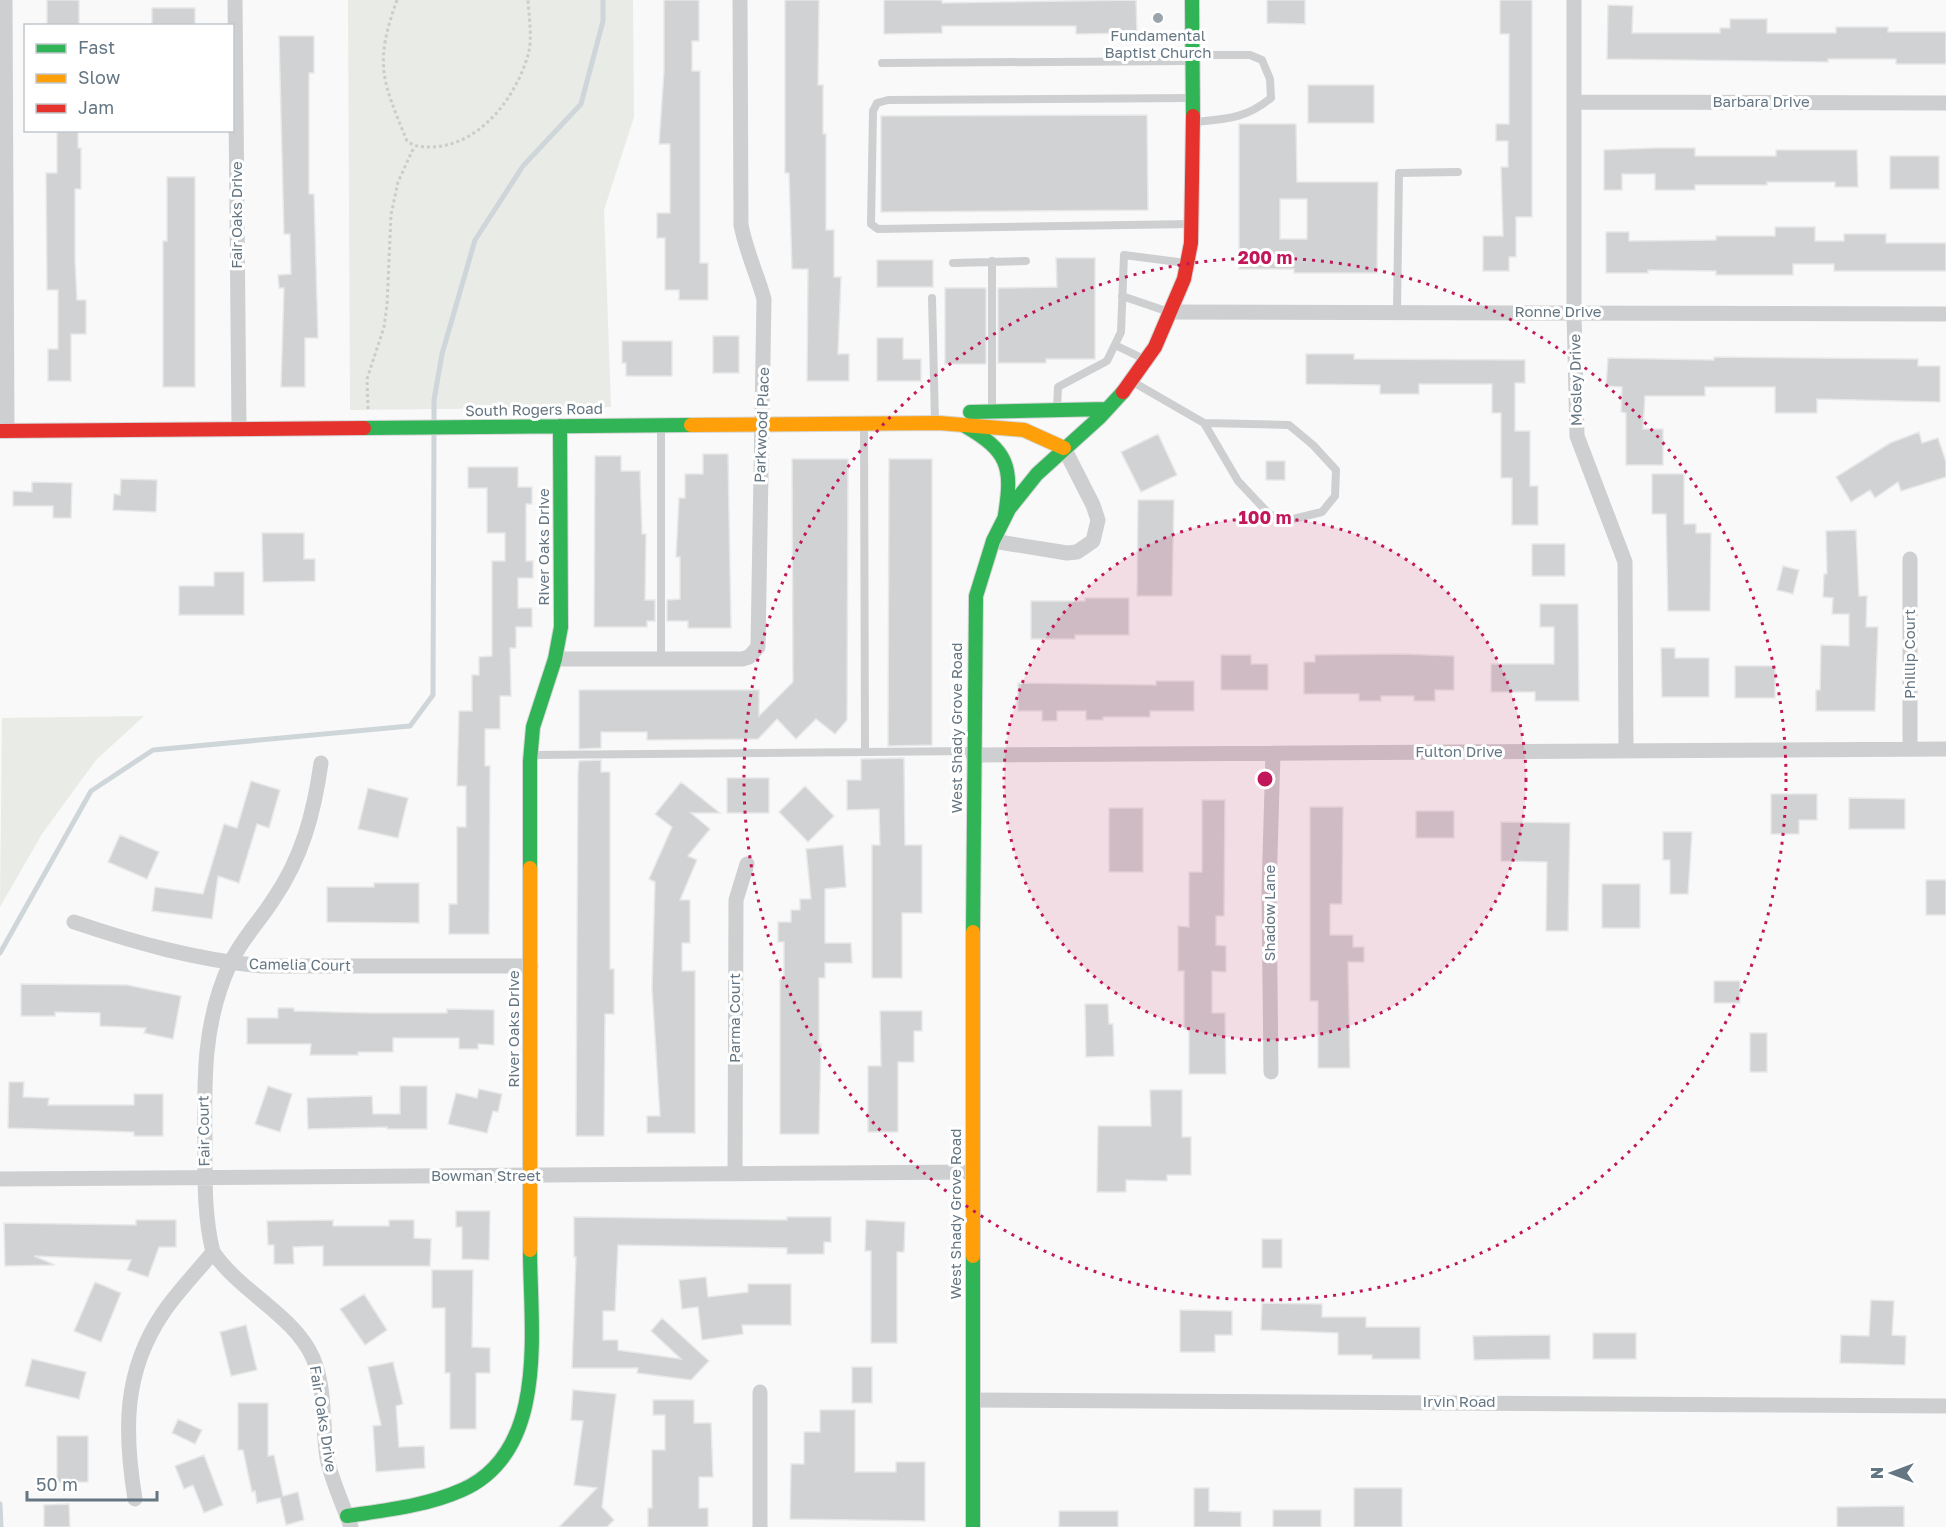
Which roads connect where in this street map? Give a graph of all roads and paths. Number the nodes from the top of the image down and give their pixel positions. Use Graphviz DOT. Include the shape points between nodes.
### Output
graph roads {
  1 [pos="5,0"];
  2 [pos="235,0"];
  3 [pos="397,0"];
  4 [pos="528,0"];
  5 [pos="740,0"];
  6 [pos="1191,0"];
  7 [pos="1574,0"];
  8 [pos="1192,58"];
  9 [pos="882,63"];
  10 [pos="1193,98"];
  11 [pos="1575,102"];
  12 [pos="1946,103"];
  13 [pos="1193,123"];
  14 [pos="414,146"];
  15 [pos="1458,172"];
  16 [pos="1192,224"];
  17 [pos="992,261"];
  18 [pos="1026,261"];
  19 [pos="953,263"];
  20 [pos="1187,263"];
  21 [pos="1122,296"];
  22 [pos="933,298"];
  23 [pos="1171,312"];
  24 [pos="1397,312"];
  25 [pos="1574,312"];
  26 [pos="1946,314"];
  27 [pos="1115,345"];
  28 [pos="1146,360"];
  29 [pos="1132,382"];
  30 [pos="1107,409"];
  31 [pos="1057,410"];
  32 [pos="992,411"];
  33 [pos="1204,423"];
  34 [pos="864,424"];
  35 [pos="949,424"];
  36 [pos="662,425"];
  37 [pos="762,425"];
  38 [pos="560,426"];
  39 [pos="239,429"];
  40 [pos="368,429"];
  41 [pos="3,431"];
  42 [pos="1064,448"];
  43 [pos="1004,519"];
  44 [pos="993,541"];
  45 [pos="1910,559"];
  46 [pos="555,659"];
  47 [pos="661,659"];
  48 [pos="1910,749"];
  49 [pos="1946,749"];
  50 [pos="1626,751"];
  51 [pos="865,752"];
  52 [pos="973,753"];
  53 [pos="1273,753"];
  54 [pos="531,755"];
  55 [pos="321,763"];
  56 [pos="747,864"];
  57 [pos="74,922"];
  58 [pos="230,963"];
  59 [pos="531,966"];
  60 [pos="1271,1072"];
  61 [pos="973,1172"];
  62 [pos="735,1174"];
  63 [pos="531,1176"];
  64 [pos="0,1179"];
  65 [pos="205,1179"];
  66 [pos="213,1252"];
  67 [pos="760,1392"];
  68 [pos="973,1400"];
  69 [pos="1946,1406"];
  70 [pos="135,1499"];
  71 [pos="349,1522"];
  72 [pos="760,1527"];
  73 [pos="973,1527"];
  1 -- 41 [label="street"];
  2 -- 39 [label="street, Fair Oaks Drive"];
  3 -- 14 [label="path" via="381,59 399,123 407,141"];
  4 -- 14 [label="path" via="529,49 520,78 505,102 465,139 445,146"];
  5 -- 37 [label="street, Parkwood Place" via="741,225 764,299"];
  6 -- 8 [label="street, West Shady Grove Road"];
  7 -- 11 [label="street, Mosley Drive"];
  8 -- 9 [label="lane"];
  8 -- 10 [label="street, West Shady Grove Road"];
  8 -- 13 [label="lane" via="1224,53 1263,60 1271,98 1254,112"];
  10 -- 13 [label="street, West Shady Grove Road"];
  10 -- 16 [label="lane" via="877,102 873,111 871,224 878,230"];
  11 -- 12 [label="street, Barbara Drive"];
  11 -- 25 [label="street, Mosley Drive"];
  13 -- 16 [label="street, West Shady Grove Road"];
  14 -- 40 [label="path" via="391,215 384,327 367,379"];
  15 -- 24 [label="lane" via="1400,173"];
  16 -- 20 [label="street, West Shady Grove Road"];
  17 -- 18 [label="lane"];
  17 -- 19 [label="lane"];
  17 -- 32 [label="lane"];
  20 -- 21 [label="lane" via="1124,255"];
  20 -- 23 [label="street, West Shady Grove Road"];
  21 -- 23 [label="lane"];
  21 -- 27 [label="lane" via="1121,332"];
  22 -- 35 [label="lane"];
  23 -- 24 [label="street, Ronne Drive"];
  23 -- 28 [label="street, West Shady Grove Road"];
  24 -- 25 [label="street, Ronne Drive"];
  25 -- 26 [label="street, Ronne Drive"];
  25 -- 50 [label="street, Mosley Drive" via="1578,436 1625,562"];
  27 -- 28 [label="lane"];
  27 -- 31 [label="lane" via="1107,361 1058,387"];
  28 -- 29 [label="street, West Shady Grove Road"];
  29 -- 30 [label="street, West Shady Grove Road"];
  29 -- 33 [label="lane"];
  30 -- 31 [label="street"];
  30 -- 42 [label="street, West Shady Grove Road"];
  31 -- 32 [label="street"];
  32 -- 35 [label="street" via="971,412"];
  33 -- 33 [label="lane" via="1238,481 1270,515 1293,519 1322,512 1335,496 1336,470 1289,425"];
  34 -- 35 [label="street, South Rogers Road"];
  34 -- 37 [label="street, South Rogers Road"];
  34 -- 51 [label="lane"];
  35 -- 42 [label="street, South Rogers Road" via="1024,430"];
  35 -- 43 [label="street" via="993,442 1002,456 1009,490"];
  36 -- 37 [label="street, South Rogers Road"];
  36 -- 38 [label="street, South Rogers Road"];
  36 -- 47 [label="lane"];
  37 -- 47 [label="street, Parkwood Place" via="758,647 742,659"];
  38 -- 40 [label="street, South Rogers Road"];
  38 -- 46 [label="street, River Oaks Drive" via="561,627"];
  39 -- 40 [label="street, South Rogers Road"];
  39 -- 41 [label="street, South Rogers Road"];
  42 -- 43 [label="street, West Shady Grove Road" via="1036,474"];
  42 -- 44 [label="street" via="1094,506 1098,520 1093,541 1077,552 1067,553"];
  43 -- 44 [label="street, West Shady Grove Road"];
  44 -- 52 [label="street, West Shady Grove Road" via="976,596"];
  45 -- 48 [label="street, Phillip Court"];
  46 -- 47 [label="street, Parkwood Place"];
  46 -- 54 [label="street, River Oaks Drive" via="533,727"];
  48 -- 49 [label="street, Fulton Drive"];
  48 -- 50 [label="street, Fulton Drive"];
  50 -- 53 [label="street, Fulton Drive"];
  51 -- 52 [label="lane"];
  51 -- 54 [label="lane"];
  52 -- 53 [label="street, Fulton Drive"];
  52 -- 61 [label="street, West Shady Grove Road"];
  53 -- 60 [label="street, Shadow Lane" via="1269,891"];
  54 -- 59 [label="street, River Oaks Drive"];
  55 -- 58 [label="street, Fair Court" via="314,811 289,875"];
  56 -- 62 [label="street, Parma Court" via="736,900"];
  57 -- 58 [label="street, Camelia Court" via="175,953"];
  58 -- 59 [label="street, Camelia Court"];
  58 -- 65 [label="street, Fair Court" via="214,1002 207,1038"];
  59 -- 63 [label="street, River Oaks Drive"];
  61 -- 62 [label="street, Bowman Street"];
  61 -- 68 [label="street, West Shady Grove Road"];
  62 -- 63 [label="street, Bowman Street"];
  63 -- 65 [label="street, Bowman Street"];
  63 -- 71 [label="street, River Oaks Drive" via="530,1391 524,1420 512,1445 492,1470 441,1500"];
  64 -- 65 [label="street, Bowman Street"];
  65 -- 66 [label="street, Fair Court" via="205,1212"];
  66 -- 70 [label="street" via="163,1313 142,1352 131,1388 127,1426"];
  66 -- 71 [label="street, Fair Oaks Drive" via="226,1272 283,1318 312,1357 319,1379 328,1460"];
  67 -- 72 [label="street"];
  68 -- 69 [label="street, Irvin Road"];
  68 -- 73 [label="street, West Shady Grove Road"];
}
